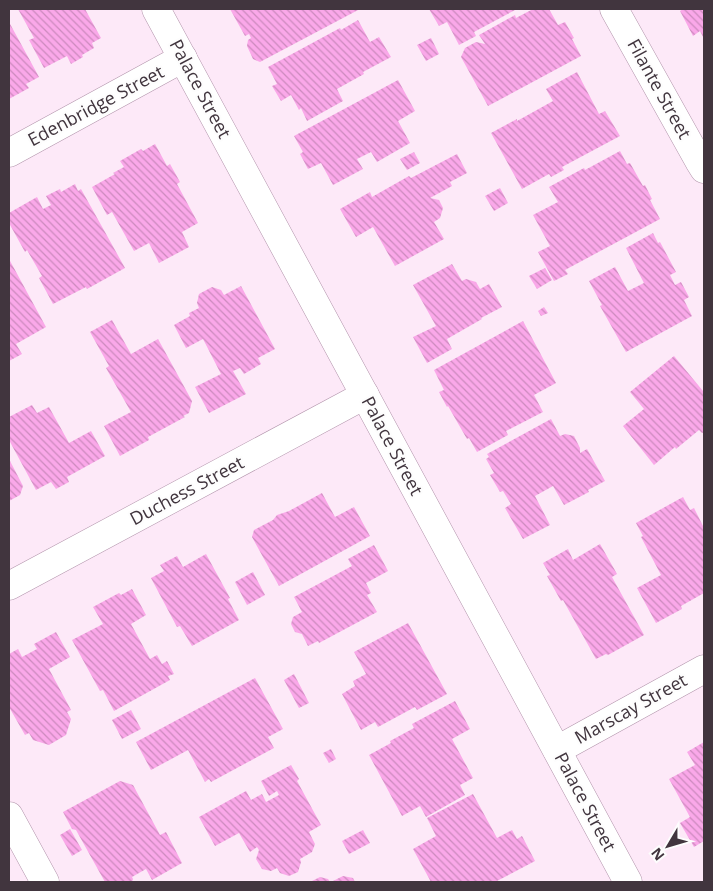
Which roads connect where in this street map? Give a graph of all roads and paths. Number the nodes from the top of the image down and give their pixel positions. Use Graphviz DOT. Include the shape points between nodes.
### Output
graph roads {
  1 [pos="156,9"];
  2 [pos="614,9"];
  3 [pos="183,58"];
  4 [pos="9,153"];
  5 [pos="704,168"];
  6 [pos="364,395"];
  7 [pos="9,586"];
  8 [pos="704,669"];
  9 [pos="557,750"];
  10 [pos="9,816"];
  11 [pos="45,882"];
  12 [pos="628,882"];
  1 -- 3 [label="street, Palace Street"];
  2 -- 5 [label="street, Filante Street"];
  3 -- 4 [label="street, Edenbridge Street"];
  3 -- 6 [label="street, Palace Street"];
  6 -- 7 [label="street, Duchess Street"];
  6 -- 9 [label="street, Palace Street"];
  8 -- 9 [label="street, Marscay Street"];
  9 -- 12 [label="street, Palace Street"];
  10 -- 11 [label="street"];
}
